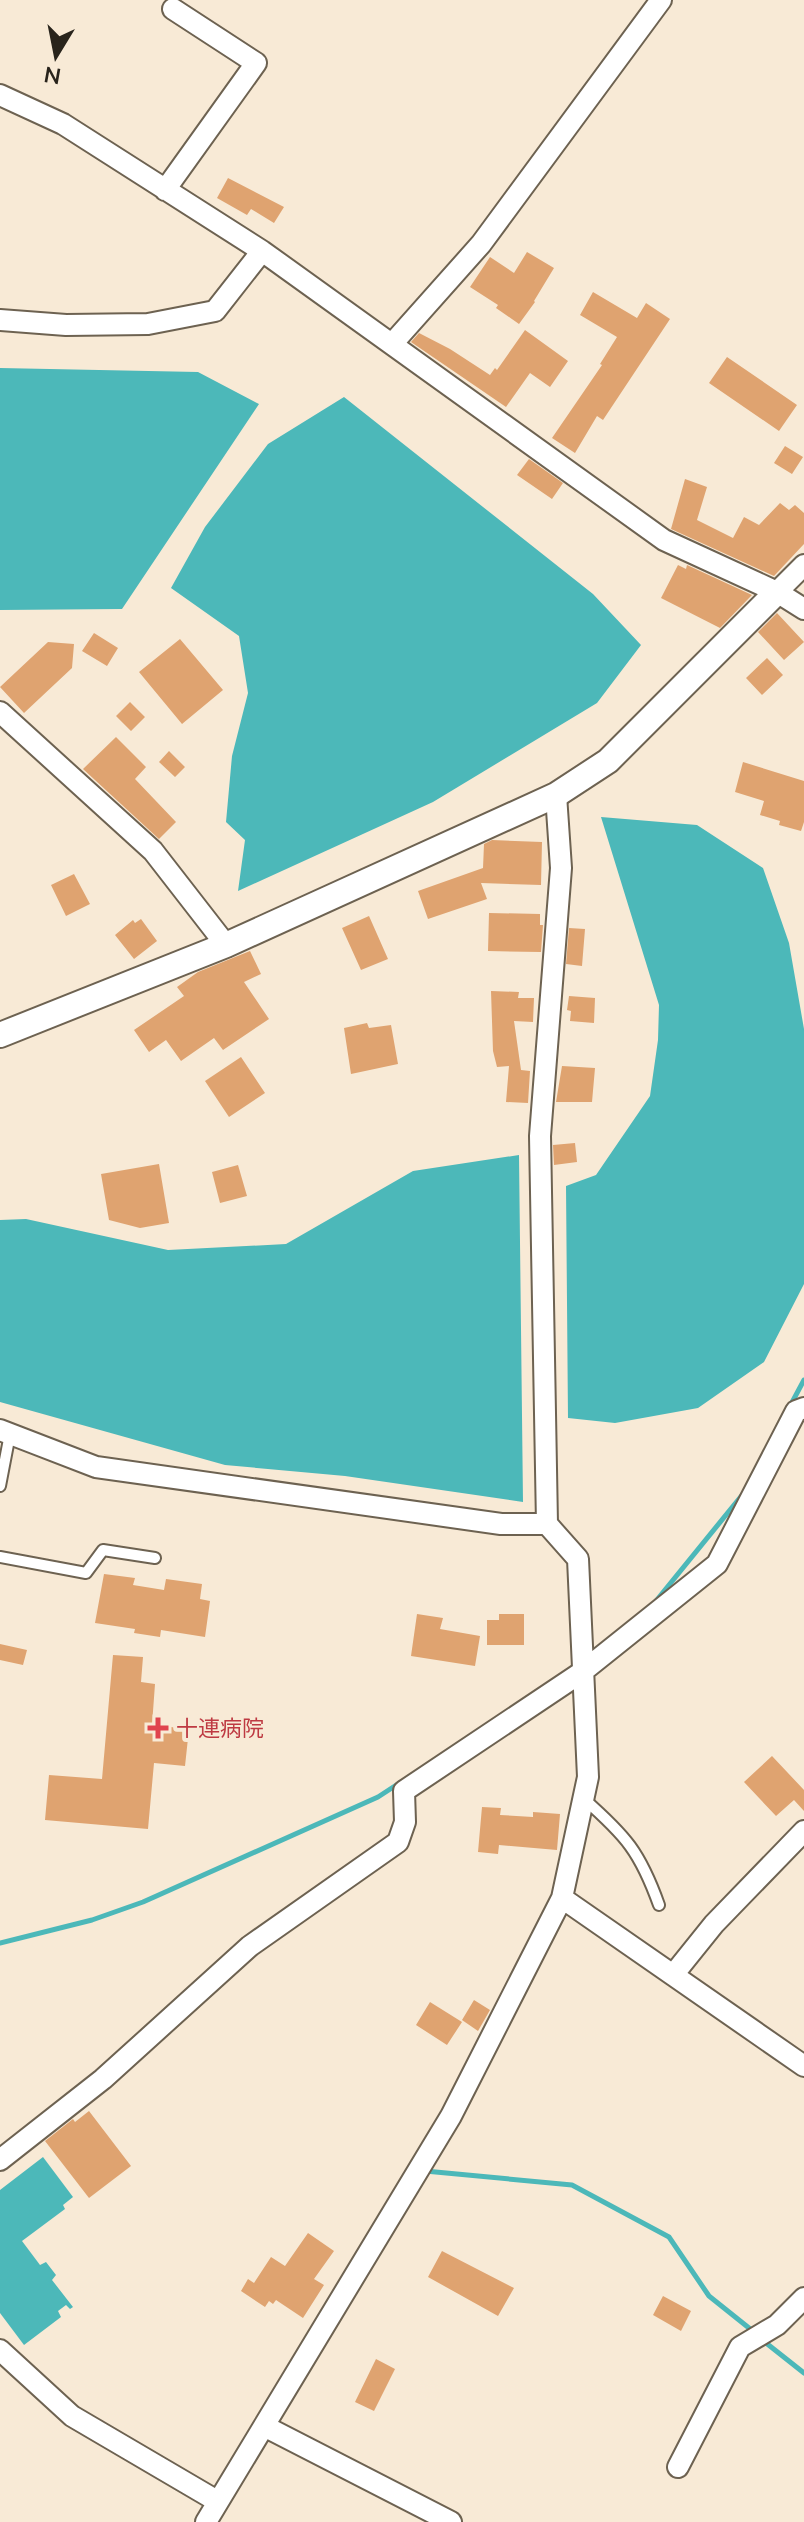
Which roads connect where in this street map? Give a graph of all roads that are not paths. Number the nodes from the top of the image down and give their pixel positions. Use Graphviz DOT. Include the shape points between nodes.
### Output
graph roads {
  1 [pos="661,0"];
  2 [pos="173,9"];
  3 [pos="0,95"];
  4 [pos="165,190"];
  5 [pos="262,251"];
  6 [pos="0,320"];
  7 [pos="392,344"];
  8 [pos="804,565"];
  9 [pos="777,592"];
  10 [pos="804,609"];
  11 [pos="4,724"];
  12 [pos="556,795"];
  13 [pos="226,945"];
  14 [pos="0,1035"];
  15 [pos="804,1408"];
  16 [pos="5,1432"];
  17 [pos="0,1486"];
  18 [pos="547,1524"];
  19 [pos="0,1557"];
  20 [pos="155,1558"];
  21 [pos="582,1672"];
  22 [pos="584,1799"];
  23 [pos="804,1831"];
  24 [pos="562,1898"];
  25 [pos="659,1905"];
  26 [pos="673,1975"];
  27 [pos="804,2066"];
  28 [pos="0,2160"];
  29 [pos="804,2298"];
  30 [pos="0,2350"];
  31 [pos="264,2426"];
  32 [pos="678,2467"];
  33 [pos="217,2501"];
  34 [pos="206,2522"];
  35 [pos="451,2522"];
  1 -- 7 [label="street" via="481,244"];
  2 -- 4 [label="street" via="256,63"];
  3 -- 4 [label="street" via="63,124"];
  4 -- 5 [label="street"];
  5 -- 6 [label="street" via="215,311 148,324"];
  5 -- 7 [label="street"];
  7 -- 9 [label="street" via="664,540"];
  8 -- 9 [label="street"];
  9 -- 10 [label="street"];
  9 -- 12 [label="street" via="608,761"];
  11 -- 13 [label="street" via="153,851"];
  12 -- 13 [label="street"];
  12 -- 18 [label="street" via="561,868 540,1136"];
  13 -- 14 [label="street"];
  15 -- 21 [label="street" via="796,1411 717,1564"];
  16 -- 17 [label="lane"];
  16 -- 18 [label="street" via="96,1467 501,1524"];
  18 -- 21 [label="street" via="578,1559"];
  19 -- 20 [label="lane" via="86,1573 103,1550"];
  21 -- 22 [label="street" via="588,1777"];
  21 -- 28 [label="street" via="404,1791 405,1822 398,1842 250,1946 103,2079"];
  22 -- 24 [label="street"];
  22 -- 25 [label="lane" via="629,1841"];
  23 -- 26 [label="street"];
  24 -- 26 [label="street"];
  24 -- 31 [label="street" via="451,2116"];
  26 -- 27 [label="street"];
  29 -- 32 [label="street" via="777,2325 740,2347"];
  30 -- 33 [label="street" via="72,2416"];
  31 -- 33 [label="street"];
  31 -- 35 [label="street"];
  33 -- 34 [label="street"];
}
